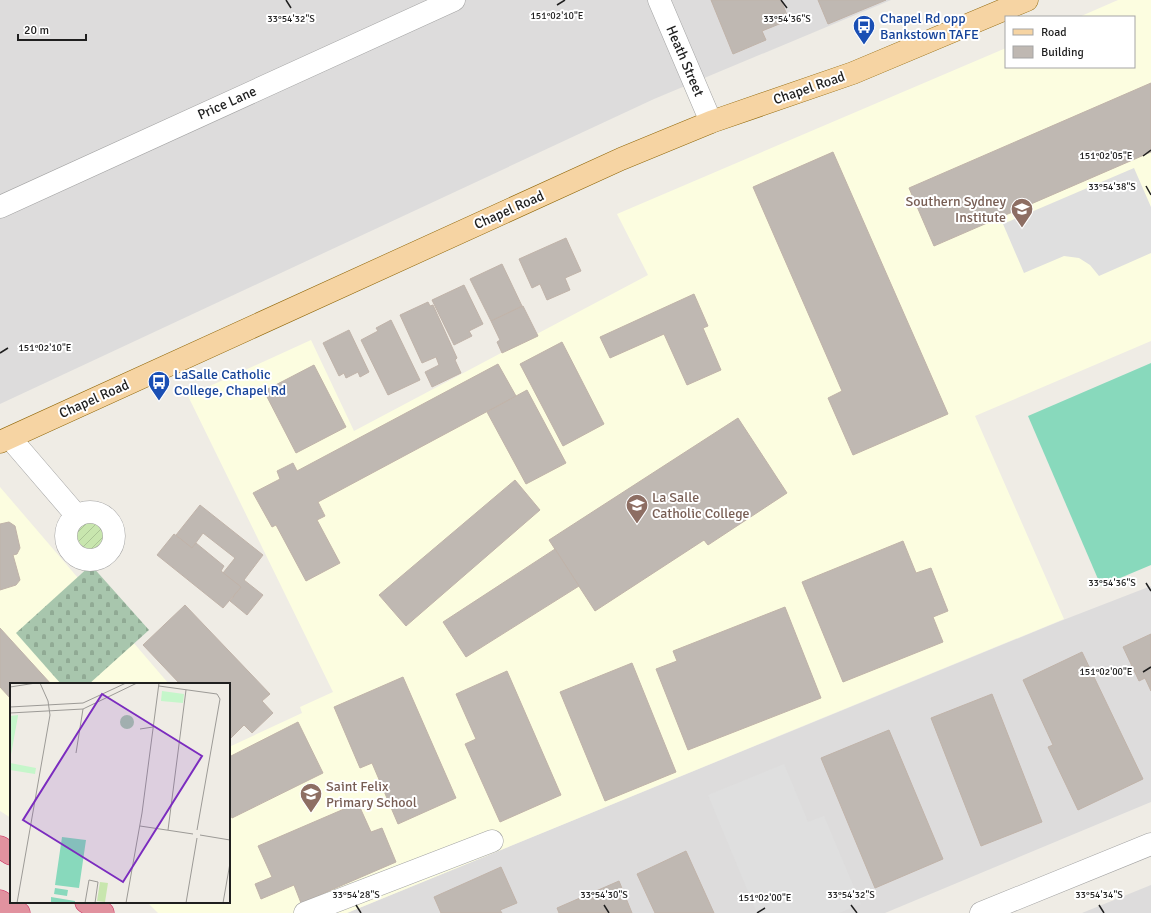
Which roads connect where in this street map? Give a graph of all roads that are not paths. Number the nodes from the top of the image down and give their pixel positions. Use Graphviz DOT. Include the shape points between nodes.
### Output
graph roads {
  1 [pos="454,0"];
  2 [pos="659,0"];
  3 [pos="1027,0"];
  4 [pos="711,122"];
  5 [pos="0,207"];
  6 [pos="5,440"];
  7 [pos="77,516"];
  8 [pos="492,841"];
  9 [pos="1151,844"];
  10 [pos="0,847"];
  11 [pos="10,853"];
  12 [pos="0,901"];
  13 [pos="88,903"];
  14 [pos="19,913"];
  15 [pos="103,913"];
  16 [pos="305,913"];
  17 [pos="981,913"];
  1 -- 5 [label="street, Price Lane"];
  2 -- 4 [label="street, Heath Street"];
  3 -- 4 [label="main road, Chapel Road" via="853,73"];
  4 -- 6 [label="main road, Chapel Road" via="621,159"];
  6 -- 7 [label="street"];
  8 -- 16 [label="street"];
  9 -- 17 [label="street"];
  10 -- 11 [label="highway"];
  12 -- 14 [label="highway"];
  13 -- 15 [label="highway"];
}
